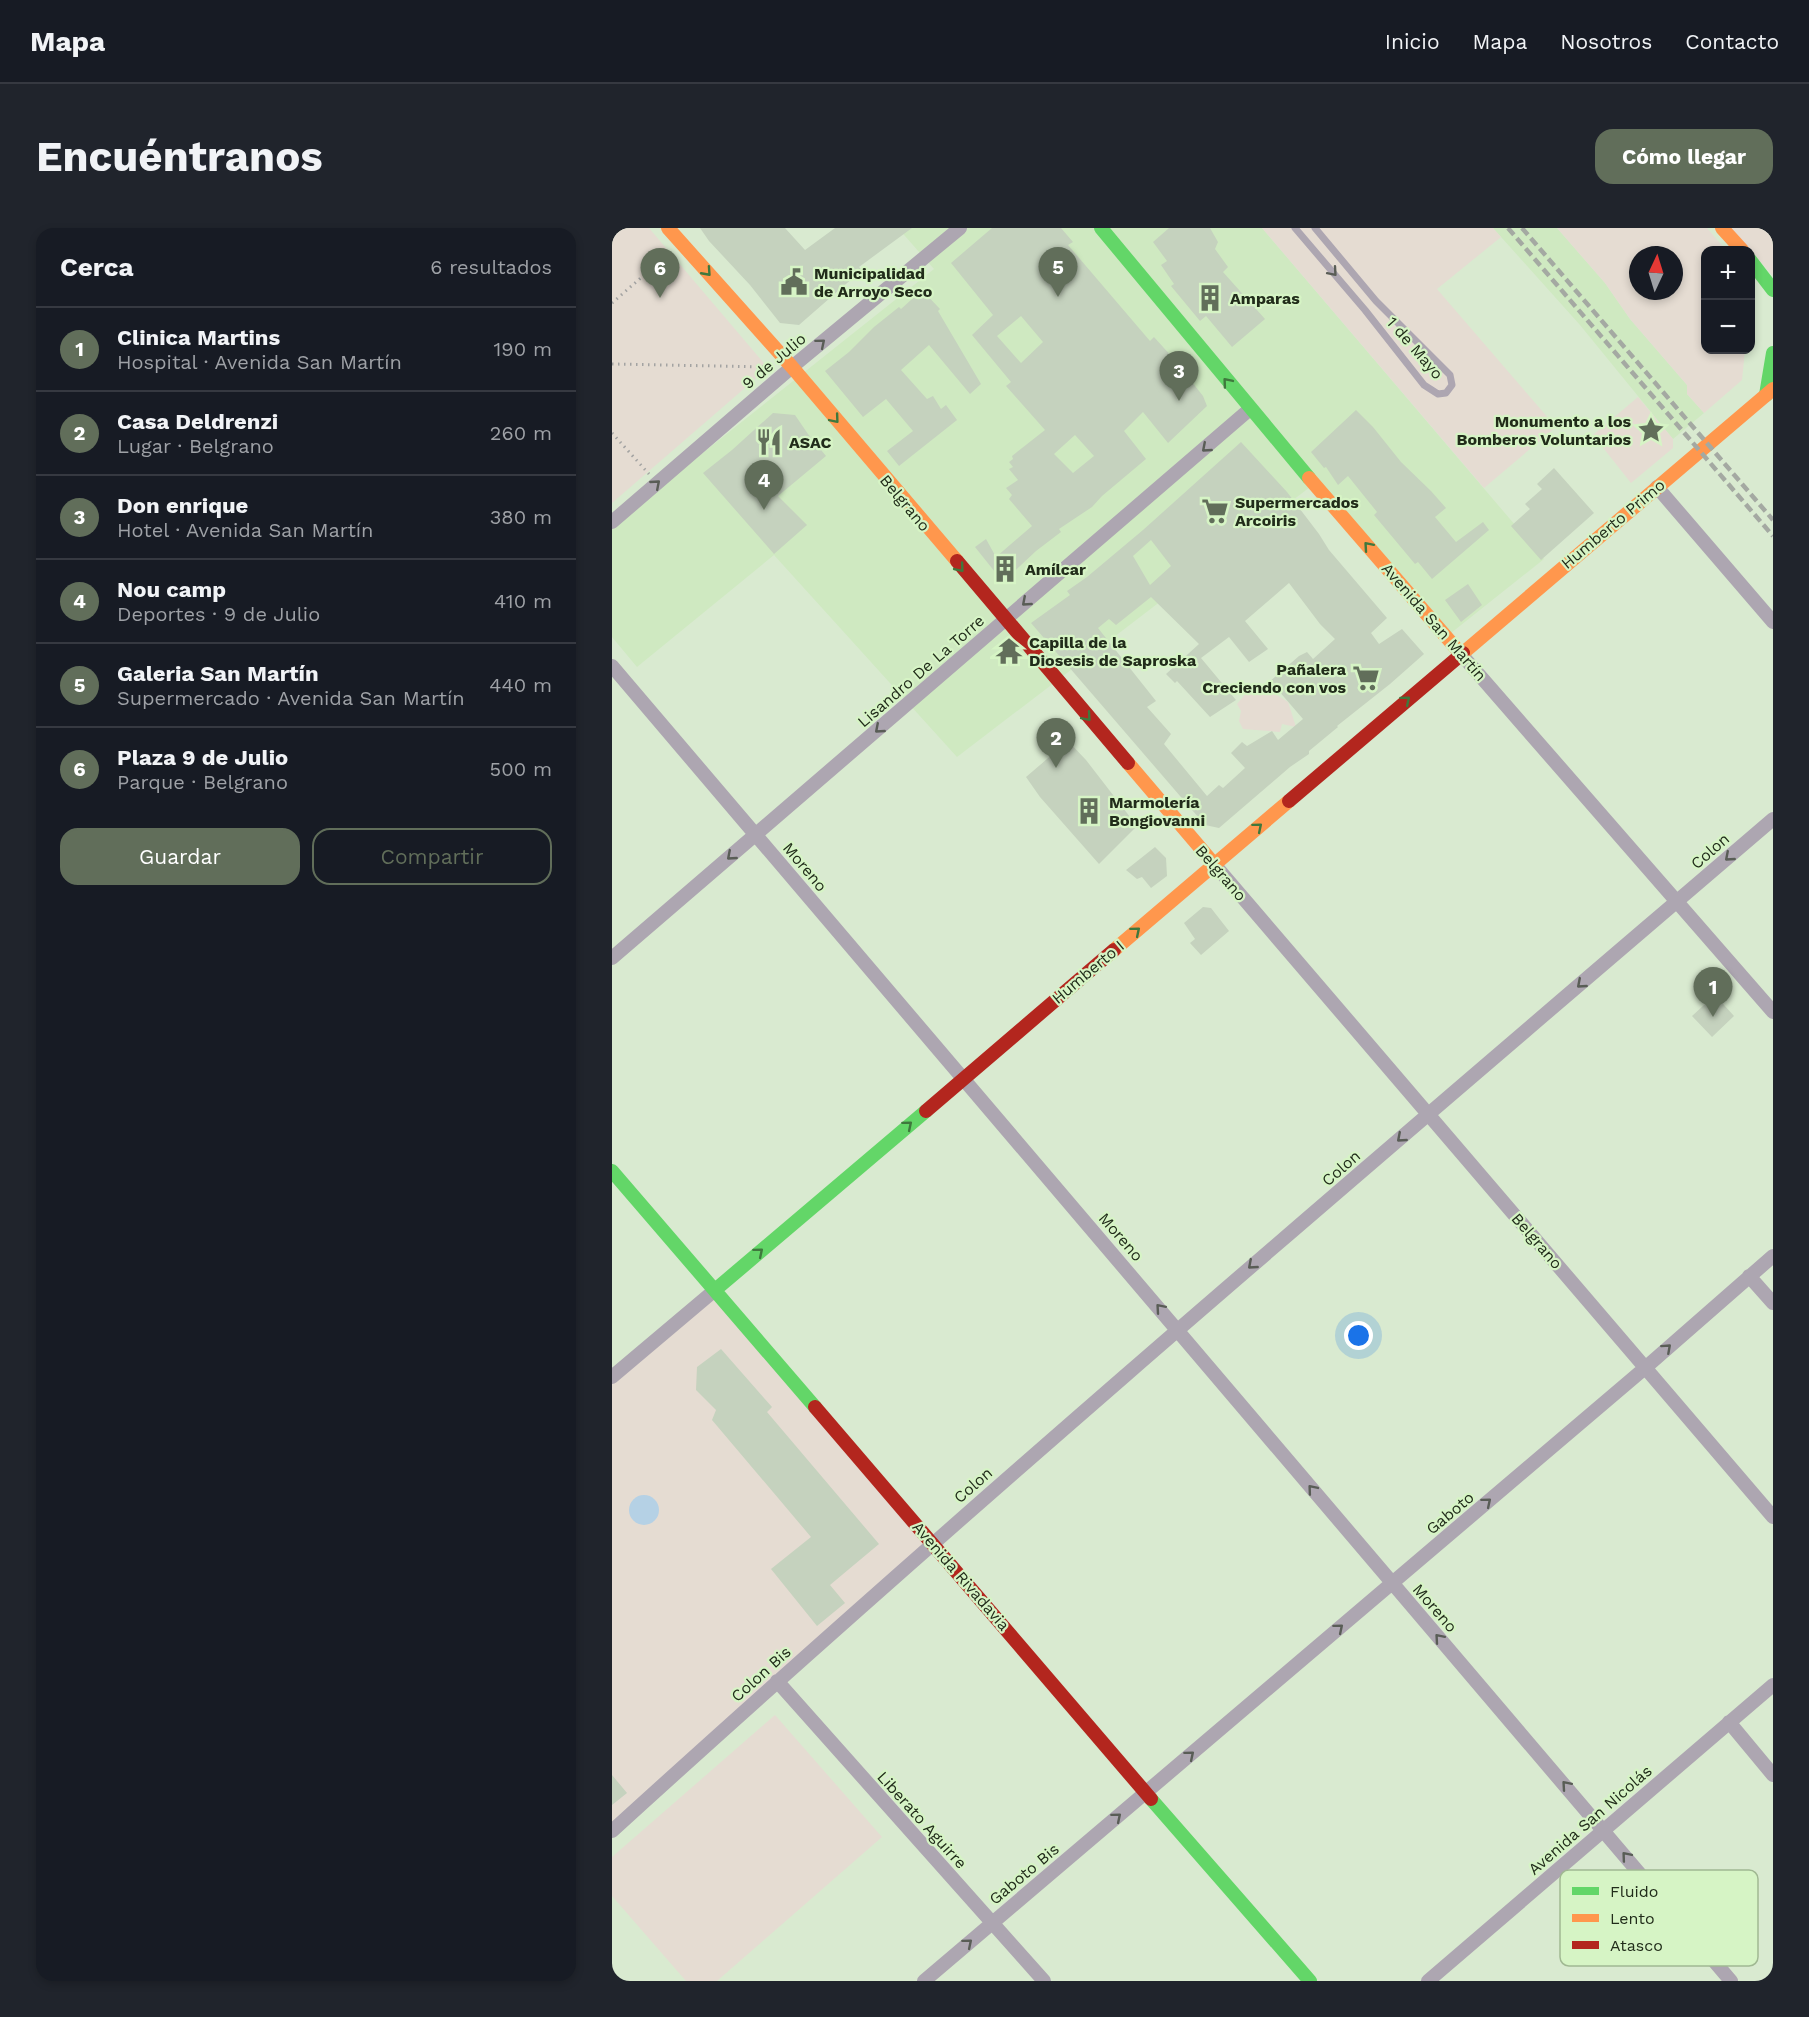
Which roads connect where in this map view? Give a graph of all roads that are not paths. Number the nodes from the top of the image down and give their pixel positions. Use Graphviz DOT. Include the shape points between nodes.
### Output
graph roads {
  1 [pos="668,228"];
  2 [pos="960,228"];
  3 [pos="1101,228"];
  4 [pos="1295,228"];
  5 [pos="1316,228"];
  6 [pos="1722,228"];
  7 [pos="1738,246"];
  8 [pos="1755,267"];
  9 [pos="1773,290"];
  10 [pos="1773,353"];
  11 [pos="792,368"];
  12 [pos="1771,396"];
  13 [pos="1250,409"];
  14 [pos="1657,487"];
  15 [pos="612,522"];
  16 [pos="1005,621"];
  17 [pos="1773,622"];
  18 [pos="1461,654"];
  19 [pos="612,666"];
  20 [pos="1773,819"];
  21 [pos="755,835"];
  22 [pos="1214,864"];
  23 [pos="1678,901"];
  24 [pos="612,958"];
  25 [pos="1773,1012"];
  26 [pos="963,1078"];
  27 [pos="1429,1114"];
  28 [pos="612,1171"];
  29 [pos="1773,1256"];
  30 [pos="1749,1276"];
  31 [pos="715,1290"];
  32 [pos="1773,1304"];
  33 [pos="1178,1329"];
  34 [pos="1645,1368"];
  35 [pos="612,1377"];
  36 [pos="1773,1517"];
  37 [pos="932,1542"];
  38 [pos="1392,1583"];
  39 [pos="777,1681"];
  40 [pos="1773,1685"];
  41 [pos="1730,1722"];
  42 [pos="1773,1775"];
  43 [pos="1146,1792"];
  44 [pos="1604,1830"];
  45 [pos="612,1831"];
  46 [pos="1638,1870"];
  47 [pos="992,1923"];
  48 [pos="1718,1966"];
  49 [pos="924,1981"];
  50 [pos="1044,1981"];
  51 [pos="1310,1981"];
  52 [pos="1428,1981"];
  53 [pos="1731,1981"];
  1 -- 11 [label="street, Belgrano, one-way"];
  11 -- 2 [label="street, 9 de Julio, one-way"];
  13 -- 3 [label="street, Avenida San Martín, one-way"];
  4 -- 5 [label="lane, 1 de Mayo, one-way" via="1424,385 1437,394 1446,393 1452,385 1450,375 1376,301"];
  6 -- 7 [label="street"];
  8 -- 9 [label="street"];
  10 -- 12 [label="street"];
  15 -- 11 [label="street, 9 de Julio, one-way"];
  11 -- 16 [label="street, Belgrano, one-way"];
  12 -- 14 [label="street, Humberto Primo"];
  13 -- 16 [label="street, Lisandro De La Torre, one-way"];
  18 -- 13 [label="street, Avenida San Martín, one-way"];
  14 -- 17 [label="street"];
  14 -- 18 [label="street, Humberto Primo"];
  16 -- 21 [label="street, Lisandro De La Torre, one-way"];
  16 -- 22 [label="street, Belgrano, one-way"];
  22 -- 18 [label="street, Humberto I, one-way"];
  18 -- 23 [label="street, Avenida San Martín"];
  19 -- 21 [label="street, Moreno"];
  20 -- 23 [label="street, Colon, one-way"];
  21 -- 24 [label="street, Lisandro De La Torre, one-way"];
  21 -- 26 [label="street, Moreno"];
  26 -- 22 [label="street, Humberto I, one-way"];
  22 -- 27 [label="street, Belgrano"];
  23 -- 25 [label="street, Avenida San Martín"];
  23 -- 27 [label="street, Colon, one-way"];
  31 -- 26 [label="street, Humberto I, one-way"];
  33 -- 26 [label="street, Moreno, one-way"];
  27 -- 33 [label="street, Colon, one-way"];
  27 -- 34 [label="street, Belgrano"];
  28 -- 31 [label="street, Avenida Rivadavia"];
  29 -- 30 [label="street, Gaboto"];
  30 -- 32 [label="street"];
  34 -- 30 [label="street, Gaboto, one-way"];
  31 -- 35 [label="street"];
  31 -- 37 [label="street, Avenida Rivadavia"];
  33 -- 37 [label="street, Colon"];
  38 -- 33 [label="street, Moreno, one-way"];
  34 -- 36 [label="street, Belgrano"];
  38 -- 34 [label="street, Gaboto, one-way"];
  37 -- 39 [label="street, Colon Bis"];
  37 -- 43 [label="street, Avenida Rivadavia"];
  43 -- 38 [label="street, Gaboto, one-way"];
  44 -- 38 [label="street, Moreno, one-way"];
  39 -- 45 [label="street, Colon Bis"];
  39 -- 47 [label="street, Liberato Aguirre"];
  40 -- 41 [label="street, Avenida San Nicolás"];
  41 -- 42 [label="street"];
  41 -- 44 [label="street, Avenida San Nicolás"];
  47 -- 43 [label="street, Gaboto Bis, one-way"];
  43 -- 51 [label="street, Avenida Rivadavia"];
  46 -- 44 [label="street, Moreno, one-way"];
  44 -- 52 [label="street, Avenida San Nicolás"];
  49 -- 47 [label="street, Gaboto Bis, one-way"];
  47 -- 50 [label="street, Liberato Aguirre"];
  53 -- 48 [label="street, Moreno, one-way"];
}
